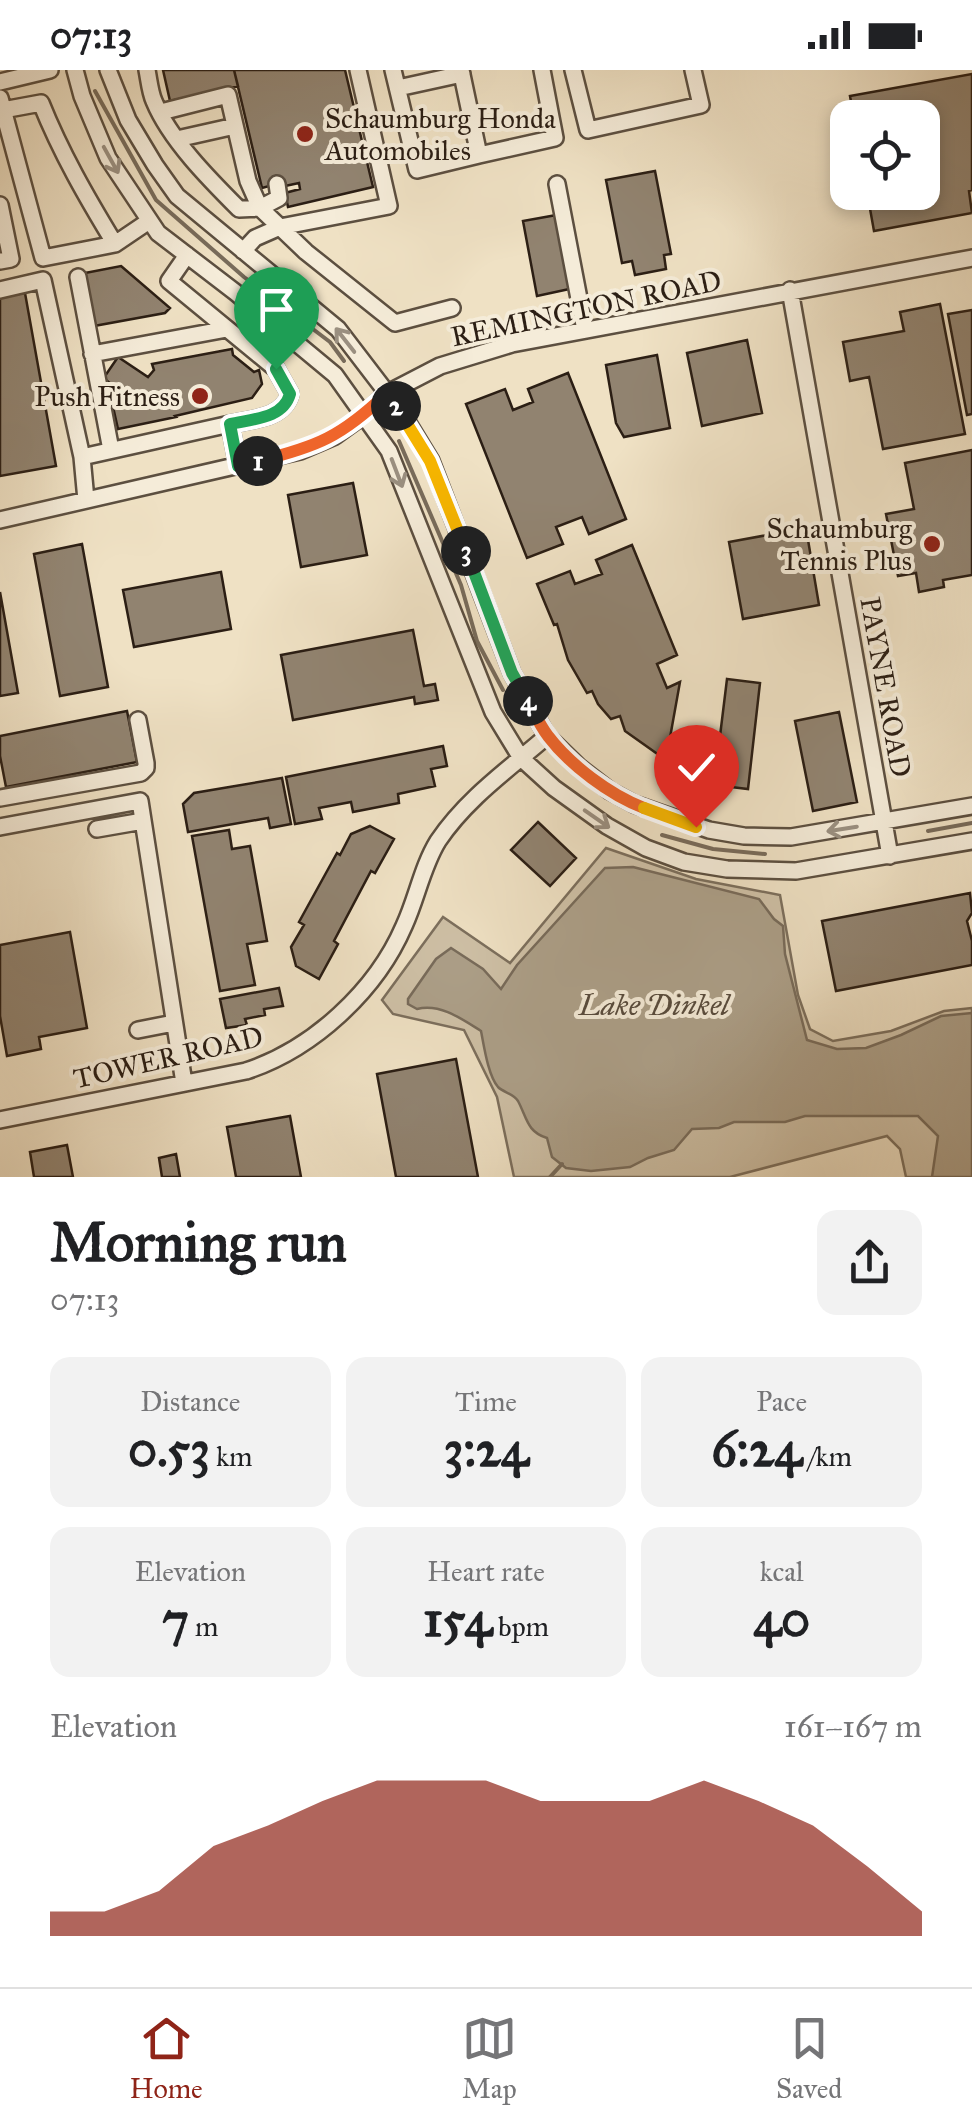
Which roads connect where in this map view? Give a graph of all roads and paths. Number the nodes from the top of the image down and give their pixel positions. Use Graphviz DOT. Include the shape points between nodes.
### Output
graph roads {
  1 [pos="50,70"];
  2 [pos="75,70"];
  3 [pos="108,70"];
  4 [pos="147,70"];
  5 [pos="358,70"];
  6 [pos="393,70"];
  7 [pos="542,70"];
  8 [pos="574,70"];
  9 [pos="693,70"];
  10 [pos="462,72"];
  11 [pos="0,82"];
  12 [pos="398,88"];
  13 [pos="2,104"];
  14 [pos="161,112"];
  15 [pos="235,126"];
  16 [pos="177,138"];
  17 [pos="480,155"];
  18 [pos="277,184"];
  19 [pos="557,184"];
  20 [pos="0,205"];
  21 [pos="260,208"];
  22 [pos="150,221"];
  23 [pos="280,228"];
  24 [pos="116,244"];
  25 [pos="243,251"];
  26 [pos="187,255"];
  27 [pos="972,258"];
  28 [pos="0,261"];
  29 [pos="78,277"];
  30 [pos="0,290"];
  31 [pos="790,290"];
  32 [pos="452,308"];
  33 [pos="227,329"];
  34 [pos="585,330"];
  35 [pos="92,354"];
  36 [pos="386,394"];
  37 [pos="364,415"];
  38 [pos="230,424"];
  39 [pos="111,450"];
  40 [pos="82,457"];
  41 [pos="238,466"];
  42 [pos="86,500"];
  43 [pos="0,520"];
  44 [pos="138,720"];
  45 [pos="547,736"];
  46 [pos="522,758"];
  47 [pos="0,798"];
  48 [pos="972,806"];
  49 [pos="143,821"];
  50 [pos="885,822"];
  51 [pos="0,827"];
  52 [pos="97,829"];
  53 [pos="972,841"];
  54 [pos="890,856"];
  55 [pos="174,1023"];
  56 [pos="138,1030"];
  57 [pos="184,1083"];
  58 [pos="0,1120"];
  1 -- 11 [label="street"];
  2 -- 22 [label="street, one-way" via="108,158"];
  3 -- 25 [label="street" via="128,120 177,196"];
  4 -- 14 [label="street"];
  5 -- 23 [label="street" via="390,206"];
  6 -- 12 [label="street"];
  7 -- 17 [label="street" via="556,138"];
  8 -- 9 [label="street" via="588,130 701,105"];
  10 -- 12 [label="street"];
  10 -- 17 [label="street"];
  12 -- 17 [label="street" via="418,170"];
  13 -- 24 [label="street" via="41,102 82,191"];
  13 -- 24 [label="street" via="43,258"];
  14 -- 15 [label="street" via="228,95"];
  14 -- 16 [label="street"];
  15 -- 16 [label="street"];
  15 -- 21 [label="street"];
  16 -- 21 [label="street" via="239,209"];
  18 -- 21 [label="street" via="278,198"];
  19 -- 34 [label="street"];
  20 -- 28 [label="street" via="11,259"];
  21 -- 23 [label="street"];
  22 -- 24 [label="street"];
  22 -- 26 [label="street"];
  23 -- 25 [label="street"];
  23 -- 32 [label="street" via="394,323"];
  36 -- 25 [label="street, one-way" via="338,329"];
  26 -- 33 [label="street" via="168,281"];
  26 -- 37 [label="street" via="335,376"];
  27 -- 31 [label="street, REMINGTON ROAD"];
  29 -- 35 [label="street"];
  30 -- 40 [label="street" via="43,280"];
  31 -- 34 [label="street, REMINGTON ROAD"];
  31 -- 50 [label="street, PAYNE ROAD"];
  33 -- 35 [label="street"];
  33 -- 38 [label="street" via="276,369 290,394 277,413"];
  34 -- 36 [label="street, REMINGTON ROAD" via="440,366"];
  35 -- 39 [label="street"];
  36 -- 37 [label="street, REMINGTON ROAD"];
  36 -- 45 [label="street" via="430,461 512,673"];
  37 -- 41 [label="street, REMINGTON ROAD" via="300,452"];
  37 -- 46 [label="street, one-way" via="389,451 493,712"];
  38 -- 39 [label="street"];
  38 -- 41 [label="street"];
  39 -- 40 [label="street"];
  40 -- 42 [label="street"];
  41 -- 42 [label="street, REMINGTON ROAD"];
  42 -- 43 [label="street, REMINGTON ROAD"];
  44 -- 47 [label="street" via="145,771"];
  45 -- 46 [label="street, TOWER ROAD"];
  50 -- 45 [label="street, one-way" via="791,837 708,830 610,791"];
  46 -- 54 [label="street, one-way" via="607,826 684,862 796,871"];
  46 -- 57 [label="street, TOWER ROAD" via="461,810 436,844 402,932 360,996 268,1064"];
  48 -- 50 [label="street"];
  49 -- 51 [label="street" via="140,801"];
  49 -- 52 [label="street"];
  49 -- 55 [label="street"];
  50 -- 54 [label="street, PAYNE ROAD"];
  53 -- 54 [label="street"];
  55 -- 56 [label="street"];
  55 -- 57 [label="street"];
  57 -- 58 [label="street, TOWER ROAD"];
}
